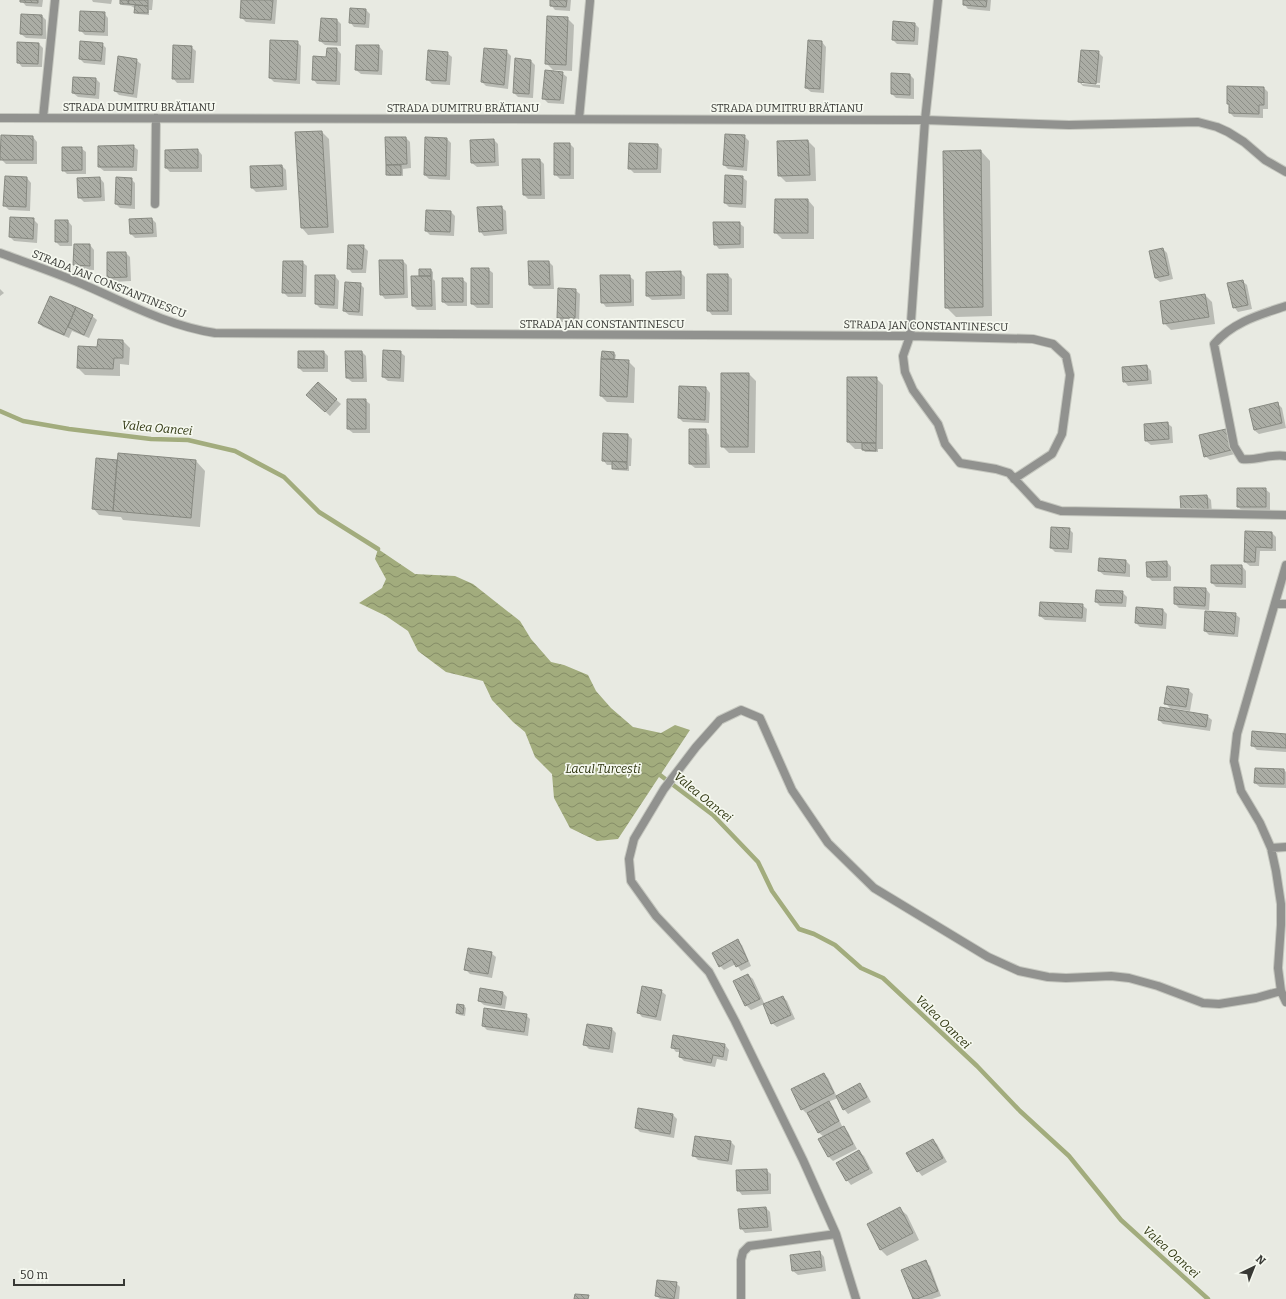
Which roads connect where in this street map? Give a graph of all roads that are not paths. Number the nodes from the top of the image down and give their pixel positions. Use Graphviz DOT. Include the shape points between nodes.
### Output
graph roads {
  1 [pos="55,0"];
  2 [pos="938,0"];
  3 [pos="590,1"];
  4 [pos="0,118"];
  5 [pos="43,118"];
  6 [pos="156,118"];
  7 [pos="579,119"];
  8 [pos="925,120"];
  9 [pos="1286,172"];
  10 [pos="155,204"];
  11 [pos="0,252"];
  12 [pos="1286,306"];
  13 [pos="910,336"];
  14 [pos="1286,456"];
  15 [pos="1014,479"];
  16 [pos="1286,515"];
  17 [pos="1286,565"];
  18 [pos="1275,604"];
  19 [pos="1286,604"];
  20 [pos="1286,847"];
  21 [pos="1271,848"];
  22 [pos="1281,991"];
  23 [pos="1286,1002"];
  24 [pos="836,1234"];
  25 [pos="741,1299"];
  26 [pos="856,1299"];
  1 -- 5 [label="street"];
  2 -- 8 [label="street"];
  3 -- 7 [label="street"];
  4 -- 5 [label="street, STRADA DUMITRU BRĂTIANU"];
  5 -- 6 [label="street, STRADA DUMITRU BRĂTIANU"];
  6 -- 7 [label="street, STRADA DUMITRU BRĂTIANU"];
  6 -- 10 [label="street"];
  7 -- 8 [label="street, STRADA DUMITRU BRĂTIANU"];
  8 -- 9 [label="street, STRADA DUMITRU BRĂTIANU" via="1069,125 1198,122 1217,126 1228,132 1265,160"];
  8 -- 13 [label="street"];
  11 -- 13 [label="street, STRADA JAN CONSTANTINESCU" via="170,322 215,333"];
  12 -- 14 [label="street" via="1234,326 1214,344 1234,446 1238,454 1249,460"];
  13 -- 15 [label="street" via="903,356 905,372 913,390 938,424 945,444 960,463 996,469 1009,473"];
  13 -- 15 [label="street, STRADA JAN CONSTANTINESCU" via="1033,339 1053,344 1066,356 1070,375 1062,434 1052,454"];
  15 -- 16 [label="street" via="1038,504 1061,511"];
  17 -- 18 [label="street"];
  18 -- 19 [label="street"];
  18 -- 21 [label="street" via="1237,734 1234,761 1241,791"];
  20 -- 21 [label="street"];
  21 -- 22 [label="street" via="1281,904 1278,968"];
  22 -- 23 [label="street"];
  22 -- 24 [label="street" via="1256,998 1203,1004 1158,986 1129,978 1048,977 1019,971 988,957 874,888 828,843 792,790 760,718 741,710 720,720 664,789 634,839 629,859 631,881 656,916 708,972 735,1021"];
  24 -- 25 [label="street" via="749,1246 743,1252 741,1260"];
  24 -- 26 [label="street"];
}
